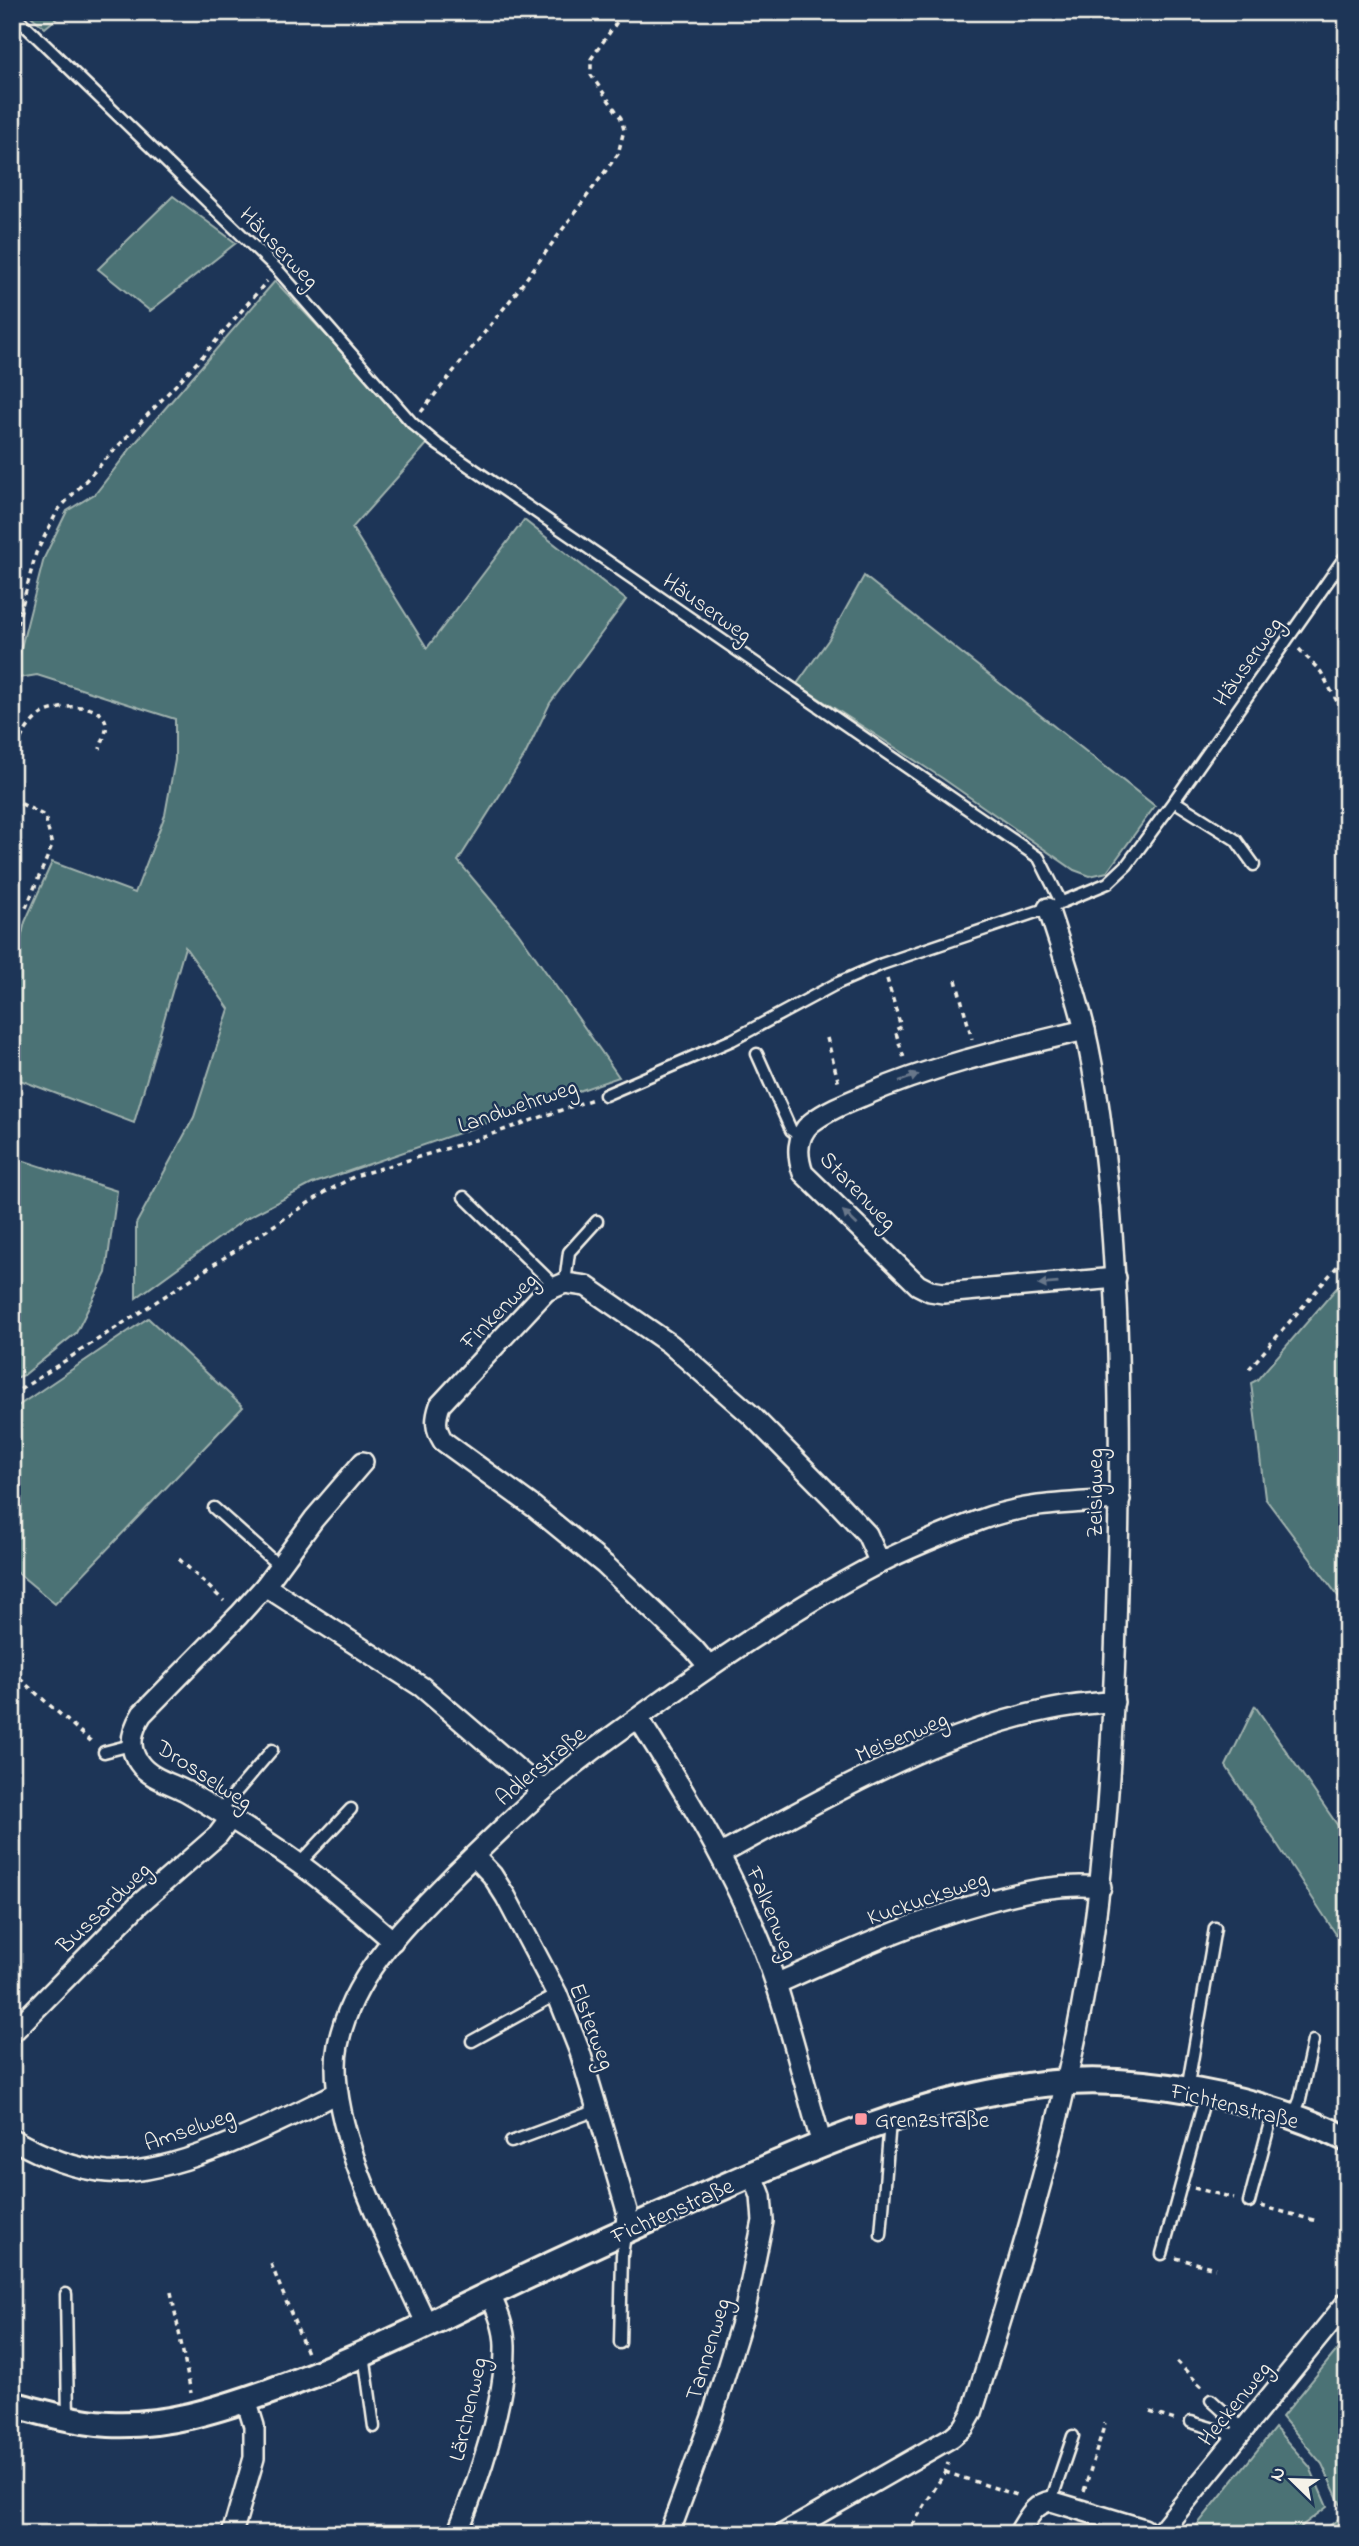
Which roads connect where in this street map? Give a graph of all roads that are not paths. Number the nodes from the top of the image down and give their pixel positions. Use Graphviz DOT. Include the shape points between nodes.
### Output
graph roads {
  1 [pos="12,13"];
  2 [pos="1347,554"];
  3 [pos="1174,801"];
  4 [pos="1254,865"];
  5 [pos="1055,905"];
  6 [pos="1085,1030"];
  7 [pos="757,1054"];
  8 [pos="605,1095"];
  9 [pos="801,1138"];
  10 [pos="464,1197"];
  11 [pos="597,1221"];
  12 [pos="1116,1278"];
  13 [pos="560,1284"];
  14 [pos="363,1462"];
  15 [pos="1120,1500"];
  16 [pos="214,1508"];
  17 [pos="880,1563"];
  18 [pos="279,1566"];
  19 [pos="265,1586"];
  20 [pos="709,1667"];
  21 [pos="1114,1702"];
  22 [pos="638,1718"];
  23 [pos="131,1745"];
  24 [pos="272,1750"];
  25 [pos="104,1752"];
  26 [pos="543,1791"];
  27 [pos="351,1809"];
  28 [pos="224,1815"];
  29 [pos="721,1854"];
  30 [pos="474,1856"];
  31 [pos="299,1864"];
  32 [pos="1101,1887"];
  33 [pos="1215,1928"];
  34 [pos="393,1941"];
  35 [pos="776,1984"];
  36 [pos="557,1994"];
  37 [pos="12,2033"];
  38 [pos="472,2041"];
  39 [pos="1312,2041"];
  40 [pos="1066,2082"];
  41 [pos="1196,2092"];
  42 [pos="337,2093"];
  43 [pos="597,2110"];
  44 [pos="1283,2114"];
  45 [pos="890,2121"];
  46 [pos="12,2138"];
  47 [pos="1347,2139"];
  48 [pos="511,2142"];
  49 [pos="822,2144"];
  50 [pos="752,2173"];
  51 [pos="1249,2202"];
  52 [pos="626,2230"];
  53 [pos="881,2235"];
  54 [pos="1162,2254"];
  55 [pos="66,2294"];
  56 [pos="490,2294"];
  57 [pos="1347,2302"];
  58 [pos="427,2325"];
  59 [pos="620,2343"];
  60 [pos="364,2354"];
  61 [pos="246,2400"];
  62 [pos="1211,2400"];
  63 [pos="12,2403"];
  64 [pos="68,2419"];
  65 [pos="1191,2422"];
  66 [pos="374,2427"];
  67 [pos="1241,2433"];
  68 [pos="1073,2436"];
  69 [pos="1046,2502"];
  70 [pos="232,2534"];
  71 [pos="457,2534"];
  72 [pos="669,2534"];
  73 [pos="783,2534"];
  74 [pos="1018,2534"];
  75 [pos="1150,2534"];
  76 [pos="1159,2534"];
  1 -- 5 [label="lane, Häuserweg" via="277,268 412,423 1039,858"];
  2 -- 3 [label="lane, Häuserweg"];
  3 -- 4 [label="lane" via="1236,840"];
  3 -- 5 [label="lane, Häuserweg" via="1127,865 1108,883"];
  5 -- 6 [label="street, Zeisigweg"];
  5 -- 8 [label="lane, Landwehrweg" via="882,964 733,1040"];
  9 -- 6 [label="street, Starenweg, one-way" via="810,1124 844,1104 909,1077"];
  6 -- 12 [label="street, Zeisigweg" via="1106,1160"];
  7 -- 9 [label="lane" via="791,1130"];
  12 -- 9 [label="street, Starenweg, one-way" via="930,1291 918,1285 803,1173 798,1151"];
  10 -- 13 [label="lane"];
  11 -- 13 [label="lane" via="569,1251"];
  12 -- 15 [label="street, Zeisigweg"];
  13 -- 17 [label="street, Finkenweg" via="586,1286 670,1344 751,1415 867,1534"];
  13 -- 20 [label="street, Finkenweg" via="546,1291 445,1398 436,1429 443,1441 604,1564"];
  14 -- 18 [label="street, Drosselweg"];
  15 -- 17 [label="street, Adlerstraße" via="1011,1511"];
  15 -- 21 [label="street, Zeisigweg"];
  16 -- 18 [label="lane"];
  17 -- 20 [label="street, Adlerstraße"];
  18 -- 19 [label="street, Drosselweg"];
  19 -- 23 [label="street, Drosselweg" via="142,1714"];
  19 -- 26 [label="street" via="422,1687"];
  20 -- 22 [label="street, Adlerstraße"];
  21 -- 29 [label="street, Meisenweg" via="1064,1706 978,1730 856,1782"];
  21 -- 32 [label="street, Zeisigweg"];
  22 -- 26 [label="street, Adlerstraße"];
  22 -- 29 [label="street, Falkenweg"];
  23 -- 25 [label="lane"];
  23 -- 28 [label="street, Drosselweg" via="140,1766"];
  24 -- 28 [label="lane"];
  26 -- 30 [label="street, Adlerstraße"];
  27 -- 31 [label="lane"];
  28 -- 31 [label="street, Drosselweg"];
  28 -- 37 [label="street, Bussardweg" via="218,1835 144,1899"];
  29 -- 35 [label="street, Falkenweg"];
  30 -- 34 [label="street, Adlerstraße"];
  30 -- 36 [label="street, Elsterweg" via="506,1897"];
  31 -- 34 [label="street, Drosselweg"];
  32 -- 35 [label="street, Kuckucksweg" via="1042,1888 937,1916"];
  32 -- 40 [label="street, Zeisigweg"];
  33 -- 41 [label="lane"];
  34 -- 42 [label="street, Adlerstraße" via="350,2004 337,2048"];
  35 -- 49 [label="street, Falkenweg"];
  36 -- 38 [label="lane"];
  36 -- 43 [label="street, Elsterweg"];
  39 -- 44 [label="lane" via="1300,2100"];
  40 -- 41 [label="street, Fichtenstraße" via="1129,2083"];
  40 -- 45 [label="street, Fichtenstraße" via="999,2091"];
  40 -- 73 [label="street" via="1017,2270 964,2427"];
  41 -- 44 [label="street, Fichtenstraße"];
  41 -- 54 [label="lane"];
  42 -- 46 [label="street, Amselweg" via="209,2150 135,2171 86,2168 54,2159"];
  42 -- 58 [label="street, Adlerstraße" via="365,2188"];
  43 -- 48 [label="lane"];
  43 -- 52 [label="street, Elsterweg" via="627,2211"];
  44 -- 47 [label="street, Fichtenstraße"];
  44 -- 51 [label="lane"];
  45 -- 49 [label="street, Fichtenstraße"];
  45 -- 53 [label="lane"];
  49 -- 50 [label="street, Fichtenstraße"];
  50 -- 52 [label="street, Fichtenstraße"];
  50 -- 72 [label="street, Tannenweg" via="761,2196 763,2221 745,2310"];
  52 -- 56 [label="street, Fichtenstraße"];
  52 -- 59 [label="lane"];
  55 -- 64 [label="lane"];
  56 -- 58 [label="street, Fichtenstraße"];
  56 -- 71 [label="street, Lärchenweg" via="505,2344 503,2376 488,2442"];
  57 -- 67 [label="street, Heckenweg"];
  58 -- 60 [label="street, Fichtenstraße"];
  60 -- 61 [label="street, Fichtenstraße"];
  60 -- 66 [label="lane"];
  61 -- 64 [label="street, Fichtenstraße" via="150,2423"];
  61 -- 70 [label="street" via="254,2426 254,2458"];
  62 -- 67 [label="lane"];
  63 -- 64 [label="street, Fichtenstraße"];
  65 -- 67 [label="lane"];
  67 -- 76 [label="street, Heckenweg"];
  68 -- 69 [label="lane"];
  69 -- 74 [label="street"];
  69 -- 75 [label="street"];
}
